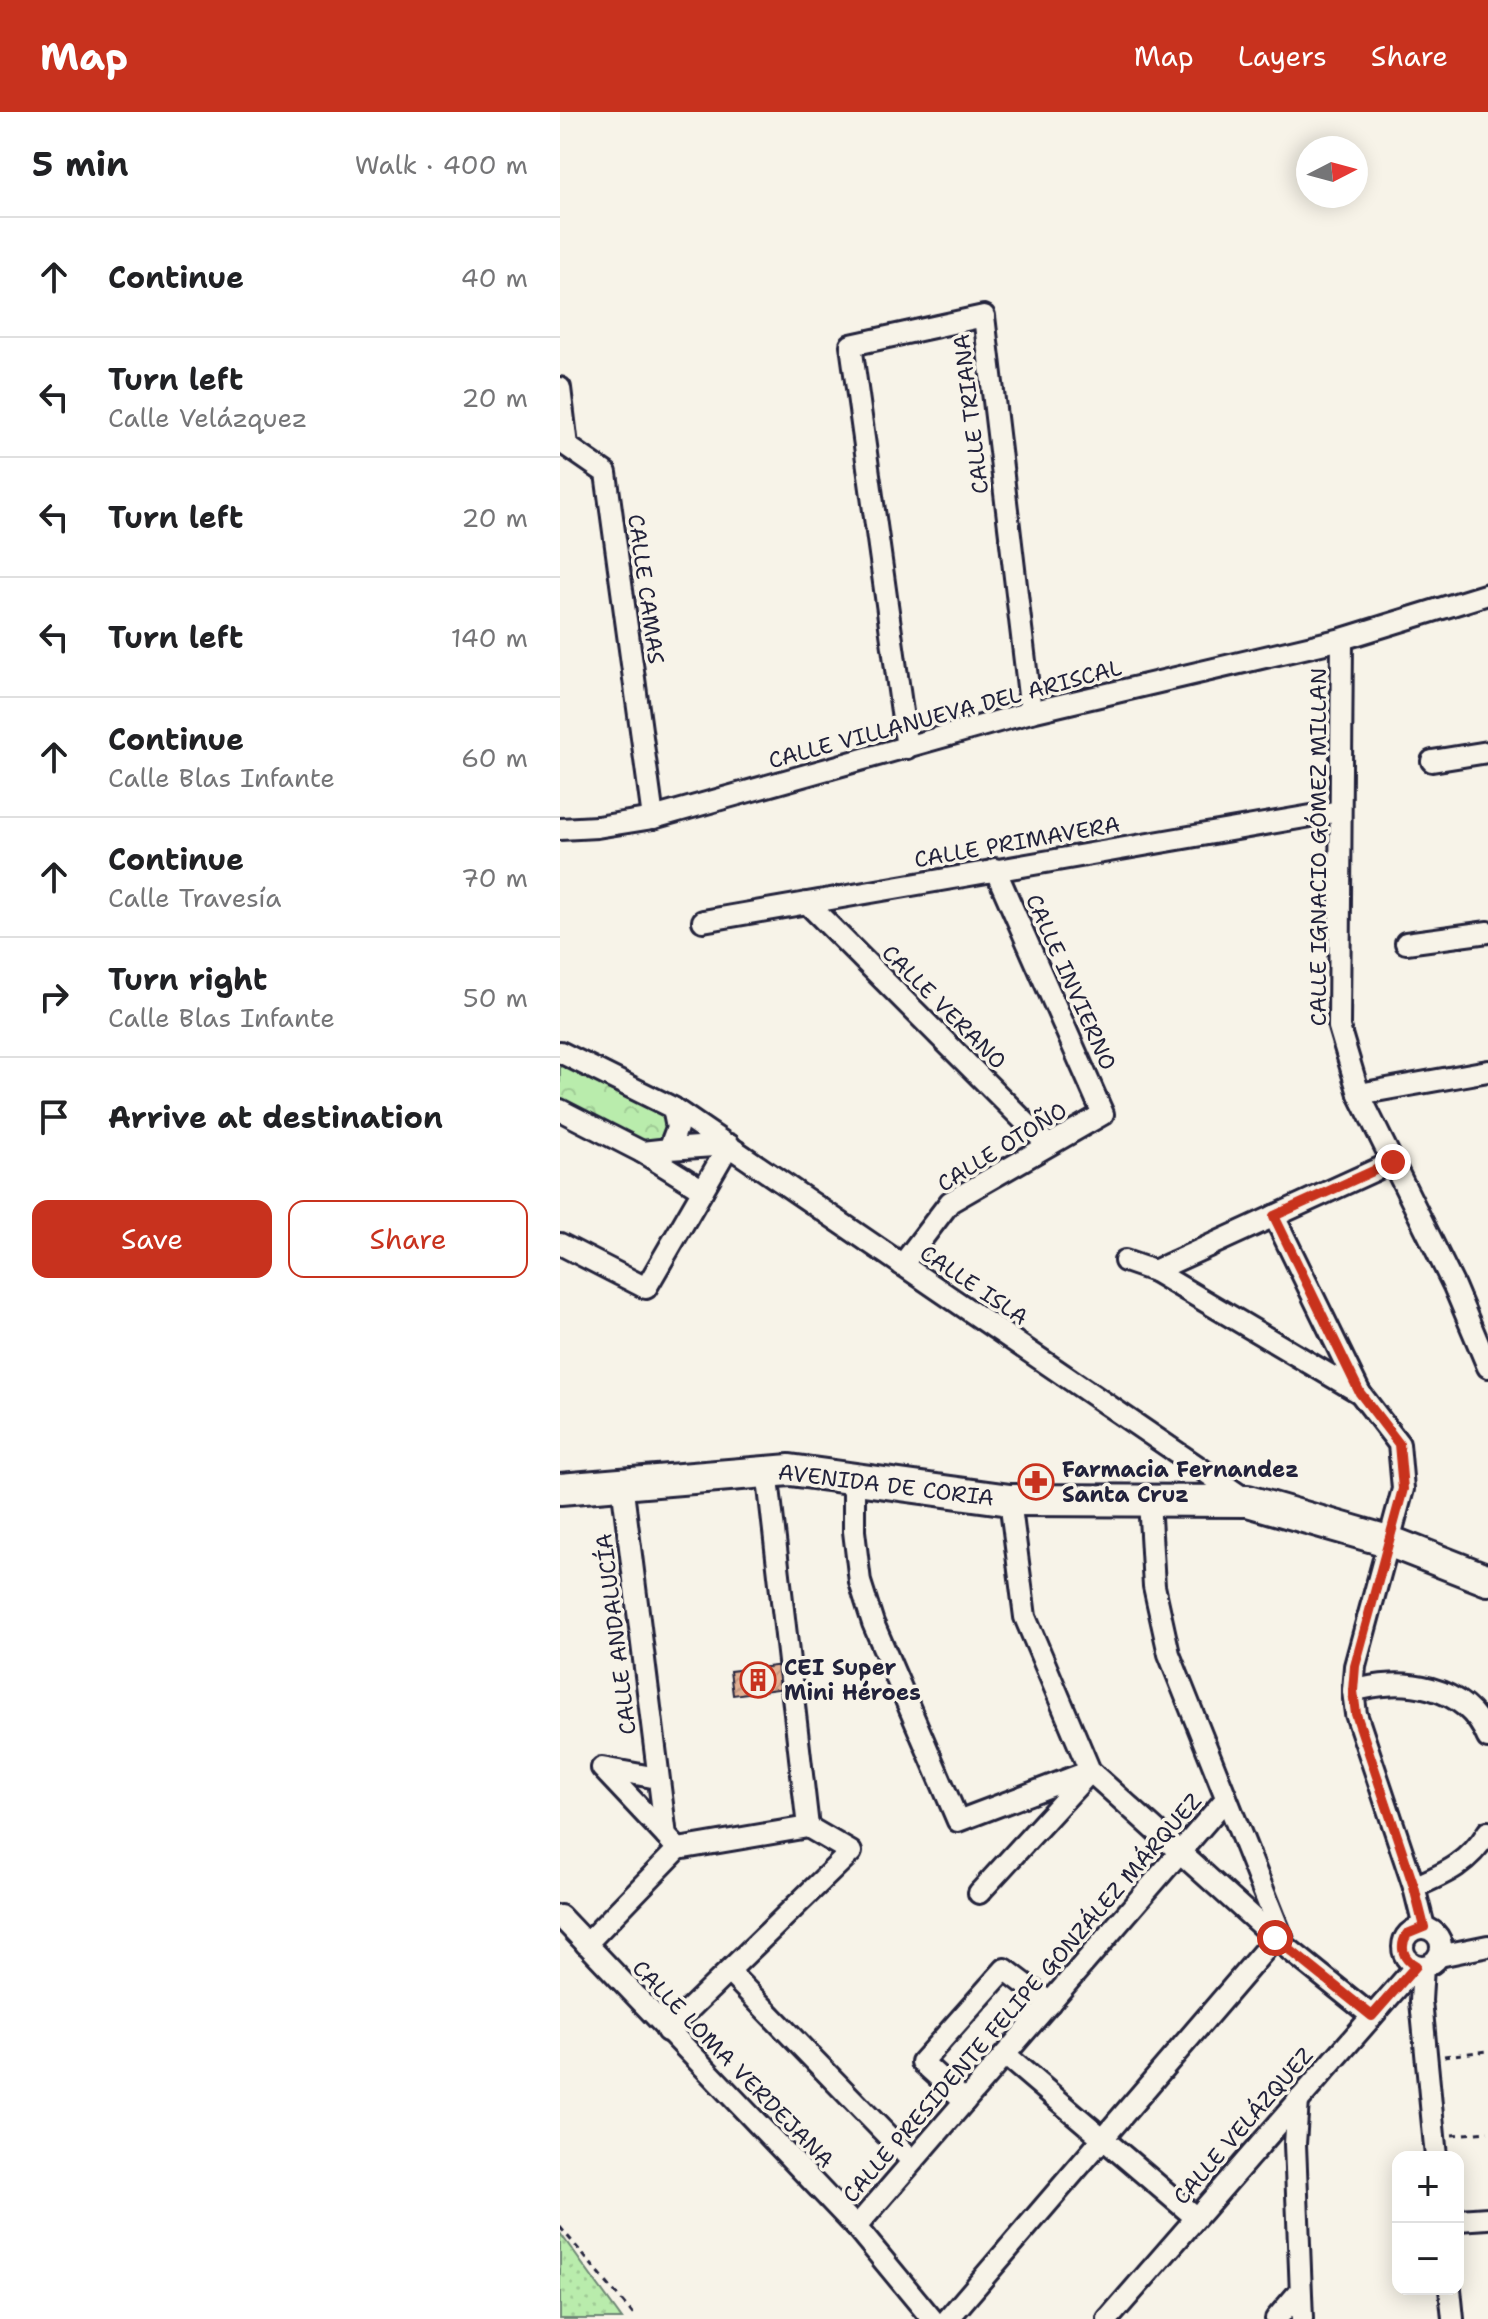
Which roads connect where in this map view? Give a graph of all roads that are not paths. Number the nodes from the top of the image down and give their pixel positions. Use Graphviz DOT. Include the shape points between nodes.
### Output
graph roads {
  1 [pos="560,388"];
  2 [pos="1488,594"];
  3 [pos="1342,639"];
  4 [pos="1031,712"];
  5 [pos="907,748"];
  6 [pos="1488,752"];
  7 [pos="1432,761"];
  8 [pos="1340,811"];
  9 [pos="653,818"];
  10 [pos="560,829"];
  11 [pos="995,869"];
  12 [pos="807,903"];
  13 [pos="703,921"];
  14 [pos="1488,932"];
  15 [pos="1406,943"];
  16 [pos="560,1052"];
  17 [pos="1488,1071"];
  18 [pos="1359,1094"];
  19 [pos="673,1108"];
  20 [pos="560,1110"];
  21 [pos="1103,1114"];
  22 [pos="1047,1144"];
  23 [pos="729,1145"];
  24 [pos="669,1149"];
  25 [pos="642,1152"];
  26 [pos="1393,1162"];
  27 [pos="703,1190"];
  28 [pos="1274,1216"];
  29 [pos="560,1244"];
  30 [pos="1125,1261"];
  31 [pos="902,1265"];
  32 [pos="1154,1271"];
  33 [pos="1488,1367"];
  34 [pos="1360,1393"];
  35 [pos="767,1470"];
  36 [pos="854,1478"];
  37 [pos="622,1483"];
  38 [pos="560,1489"];
  39 [pos="1010,1500"];
  40 [pos="1149,1500"];
  41 [pos="1248,1501"];
  42 [pos="1391,1542"];
  43 [pos="1488,1580"];
  44 [pos="1353,1691"];
  45 [pos="1488,1738"];
  46 [pos="1090,1771"];
  47 [pos="658,1778"];
  48 [pos="1225,1800"];
  49 [pos="808,1827"];
  50 [pos="1488,1832"];
  51 [pos="672,1843"];
  52 [pos="1180,1852"];
  53 [pos="1414,1887"];
  54 [pos="979,1893"];
  55 [pos="560,1916"];
  56 [pos="1424,1927"];
  57 [pos="1280,1942"];
  58 [pos="586,1944"];
  59 [pos="1488,1946"];
  60 [pos="1426,1963"];
  61 [pos="729,1972"];
  62 [pos="1050,2003"];
  63 [pos="1372,2016"];
  64 [pos="667,2031"];
  65 [pos="1005,2055"];
  66 [pos="1298,2100"];
  67 [pos="965,2101"];
  68 [pos="1105,2138"];
  69 [pos="1435,2147"];
  70 [pos="912,2161"];
  71 [pos="1195,2217"];
  72 [pos="1488,2218"];
  73 [pos="1464,2220"];
  74 [pos="856,2227"];
  75 [pos="1299,2292"];
  76 [pos="1451,2295"];
  77 [pos="932,2319"];
  78 [pos="948,2319"];
  79 [pos="1108,2319"];
  80 [pos="1276,2319"];
  81 [pos="1302,2319"];
  82 [pos="1453,2319"];
  1 -- 9 [label="street, CALLE CAMAS" via="567,446 606,473"];
  2 -- 3 [label="street, CALLE IGNACIO GÓMEZ MILLAN"];
  3 -- 4 [label="street, CALLE VILLANUEVA DEL ARISCAL"];
  3 -- 8 [label="street, CALLE IGNACIO GÓMEZ MILLAN"];
  4 -- 5 [label="street, CALLE VILLANUEVA DEL ARISCAL"];
  4 -- 5 [label="street, CALLE TRIANA" via="984,316 851,345"];
  5 -- 9 [label="street, CALLE VILLANUEVA DEL ARISCAL"];
  6 -- 7 [label="street"];
  8 -- 11 [label="street, CALLE PRIMAVERA"];
  8 -- 18 [label="street, CALLE IGNACIO GÓMEZ MILLAN" via="1339,1027"];
  9 -- 10 [label="street, CALLE VILLANUEVA DEL ARISCAL"];
  11 -- 12 [label="street, CALLE PRIMAVERA"];
  11 -- 21 [label="street, CALLE INVIERNO"];
  12 -- 13 [label="street, CALLE PRIMAVERA"];
  12 -- 22 [label="street, CALLE VERANO"];
  14 -- 15 [label="street"];
  16 -- 19 [label="street, CALLE ISLA"];
  17 -- 18 [label="street"];
  18 -- 26 [label="street, CALLE IGNACIO GÓMEZ MILLAN"];
  19 -- 23 [label="street, CALLE ISLA"];
  19 -- 24 [label="street" via="677,1128"];
  20 -- 25 [label="street"];
  21 -- 22 [label="street, CALLE OTOÑO"];
  22 -- 31 [label="street, CALLE OTOÑO" via="950,1202"];
  23 -- 24 [label="street"];
  23 -- 27 [label="street"];
  23 -- 31 [label="street, CALLE ISLA"];
  24 -- 25 [label="street"];
  25 -- 27 [label="street"];
  26 -- 28 [label="street"];
  26 -- 33 [label="street, CALLE IGNACIO GÓMEZ MILLAN"];
  27 -- 29 [label="street" via="646,1288"];
  28 -- 32 [label="street"];
  28 -- 34 [label="street"];
  30 -- 32 [label="street"];
  31 -- 41 [label="street, CALLE ISLA"];
  32 -- 34 [label="street"];
  34 -- 42 [label="street" via="1399,1444 1403,1489"];
  35 -- 36 [label="main road, AVENIDA DE CORIA"];
  35 -- 37 [label="main road, AVENIDA DE CORIA"];
  35 -- 49 [label="street"];
  36 -- 39 [label="main road, AVENIDA DE CORIA"];
  36 -- 46 [label="street" via="860,1582 958,1821"];
  37 -- 38 [label="main road, AVENIDA DE CORIA"];
  37 -- 47 [label="street, CALLE ANDALUCÍA"];
  39 -- 40 [label="main road, AVENIDA DE CORIA"];
  39 -- 46 [label="street" via="1025,1617"];
  40 -- 41 [label="main road, AVENIDA DE CORIA"];
  40 -- 48 [label="street" via="1154,1586 1169,1654"];
  41 -- 42 [label="main road, AVENIDA DE CORIA"];
  42 -- 43 [label="main road, AVENIDA DE CORIA"];
  42 -- 44 [label="street" via="1355,1666"];
  44 -- 45 [label="street" via="1379,1683 1426,1686 1451,1697"];
  44 -- 53 [label="street"];
  46 -- 52 [label="street"];
  46 -- 54 [label="street"];
  47 -- 51 [label="street, CALLE ANDALUCÍA"];
  47 -- 51 [label="street" via="602,1768"];
  48 -- 52 [label="street, CALLE PRESIDENTE FELIPE GONZÁLEZ MÁRQUEZ"];
  48 -- 57 [label="street"];
  49 -- 51 [label="street"];
  49 -- 61 [label="street" via="851,1852"];
  50 -- 53 [label="street" via="1460,1867"];
  51 -- 58 [label="street"];
  52 -- 57 [label="street"];
  52 -- 62 [label="street, CALLE PRESIDENTE FELIPE GONZÁLEZ MÁRQUEZ"];
  53 -- 56 [label="street"];
  55 -- 58 [label="street, CALLE LOMA VERDEJANA"];
  56 -- 60 [label="street" via="1439,1937"];
  56 -- 60 [label="street" via="1407,1934 1402,1945 1405,1958"];
  57 -- 63 [label="street"];
  57 -- 68 [label="street"];
  58 -- 64 [label="street, CALLE LOMA VERDEJANA"];
  59 -- 60 [label="street"];
  60 -- 63 [label="street, CALLE VELÁZQUEZ"];
  60 -- 69 [label="street" via="1420,1989"];
  61 -- 64 [label="street"];
  61 -- 70 [label="street"];
  62 -- 65 [label="street, CALLE PRESIDENTE FELIPE GONZÁLEZ MÁRQUEZ"];
  62 -- 67 [label="street" via="1005,1969 922,2062"];
  63 -- 66 [label="street, CALLE VELÁZQUEZ"];
  64 -- 74 [label="street, CALLE LOMA VERDEJANA"];
  65 -- 67 [label="street, CALLE PRESIDENTE FELIPE GONZÁLEZ MÁRQUEZ"];
  65 -- 68 [label="street"];
  66 -- 71 [label="street, CALLE VELÁZQUEZ"];
  66 -- 75 [label="street"];
  67 -- 70 [label="street, CALLE PRESIDENTE FELIPE GONZÁLEZ MÁRQUEZ"];
  68 -- 71 [label="street"];
  68 -- 78 [label="street"];
  70 -- 74 [label="street, CALLE PRESIDENTE FELIPE GONZÁLEZ MÁRQUEZ"];
  71 -- 79 [label="street, CALLE VELÁZQUEZ"];
  72 -- 73 [label="street"];
  74 -- 77 [label="street, CALLE LOMA VERDEJANA"];
  75 -- 80 [label="street"];
  75 -- 81 [label="street"];
  76 -- 82 [label="street"];
}
